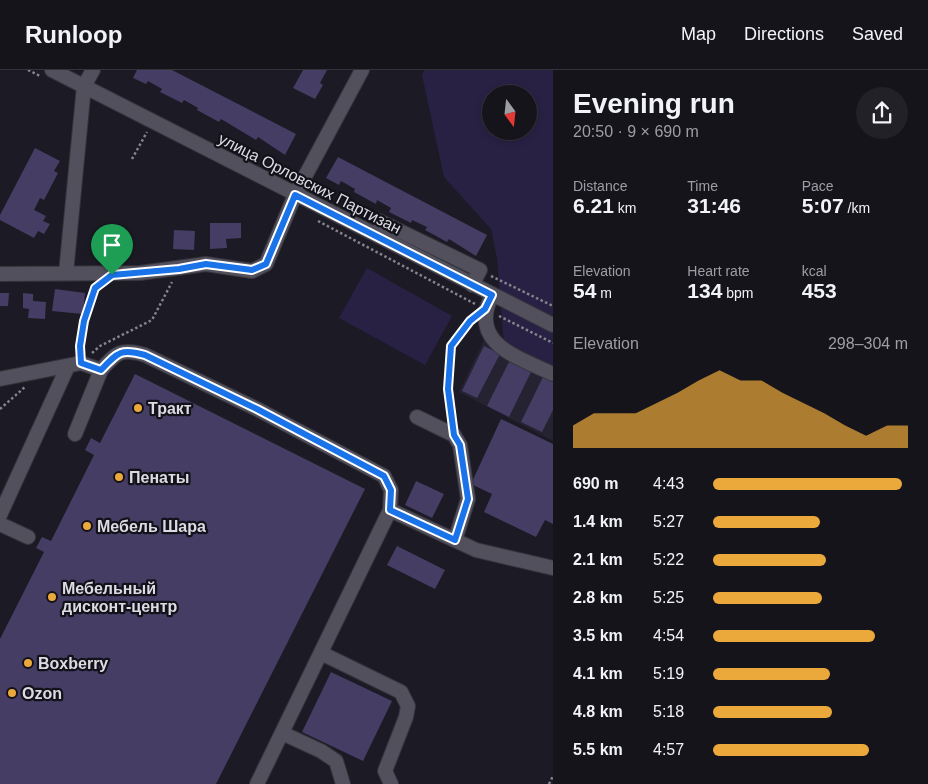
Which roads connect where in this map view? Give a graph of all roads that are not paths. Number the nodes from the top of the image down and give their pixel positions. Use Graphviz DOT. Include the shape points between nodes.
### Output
graph roads {
  1 [pos="52,70"];
  2 [pos="93,70"];
  3 [pos="362,70"];
  4 [pos="84,86"];
  5 [pos="295,195"];
  6 [pos="380,221"];
  7 [pos="0,274"];
  8 [pos="66,274"];
  9 [pos="472,285"];
  10 [pos="492,295"];
  11 [pos="553,325"];
  12 [pos="74,364"];
  13 [pos="101,370"];
  14 [pos="553,374"];
  15 [pos="0,379"];
  16 [pos="417,416"];
  17 [pos="75,434"];
  18 [pos="390,510"];
  19 [pos="0,515"];
  20 [pos="0,524"];
  21 [pos="28,537"];
  22 [pos="455,540"];
  23 [pos="553,568"];
  24 [pos="321,653"];
  25 [pos="282,733"];
  26 [pos="257,784"];
  27 [pos="342,784"];
  28 [pos="391,784"];
  1 -- 4 [label="street, улица Орловских Партизан"];
  2 -- 4 [label="street"];
  3 -- 5 [label="street"];
  4 -- 5 [label="street, улица Орловских Партизан"];
  4 -- 8 [label="street"];
  5 -- 8 [label="street" via="266,264 252,270 206,264 112,275"];
  5 -- 9 [label="street, улица Орловских Партизан"];
  6 -- 9 [label="street" via="480,270"];
  7 -- 8 [label="street"];
  9 -- 10 [label="street, улица Орловских Партизан"];
  10 -- 11 [label="street, улица Орловских Партизан"];
  10 -- 14 [label="street" via="485,309 488,330 497,346"];
  12 -- 13 [label="street"];
  12 -- 15 [label="street"];
  12 -- 19 [label="street"];
  13 -- 17 [label="street"];
  13 -- 18 [label="street" via="116,354 129,350 240,401 384,476 391,490"];
  16 -- 22 [label="street" via="454,435 460,445 468,499"];
  18 -- 22 [label="street"];
  18 -- 24 [label="street"];
  20 -- 21 [label="street"];
  22 -- 23 [label="street" via="476,550"];
  24 -- 25 [label="street"];
  24 -- 28 [label="street" via="402,692 408,706 385,770"];
  25 -- 26 [label="street"];
  25 -- 27 [label="street" via="336,761"];
}
